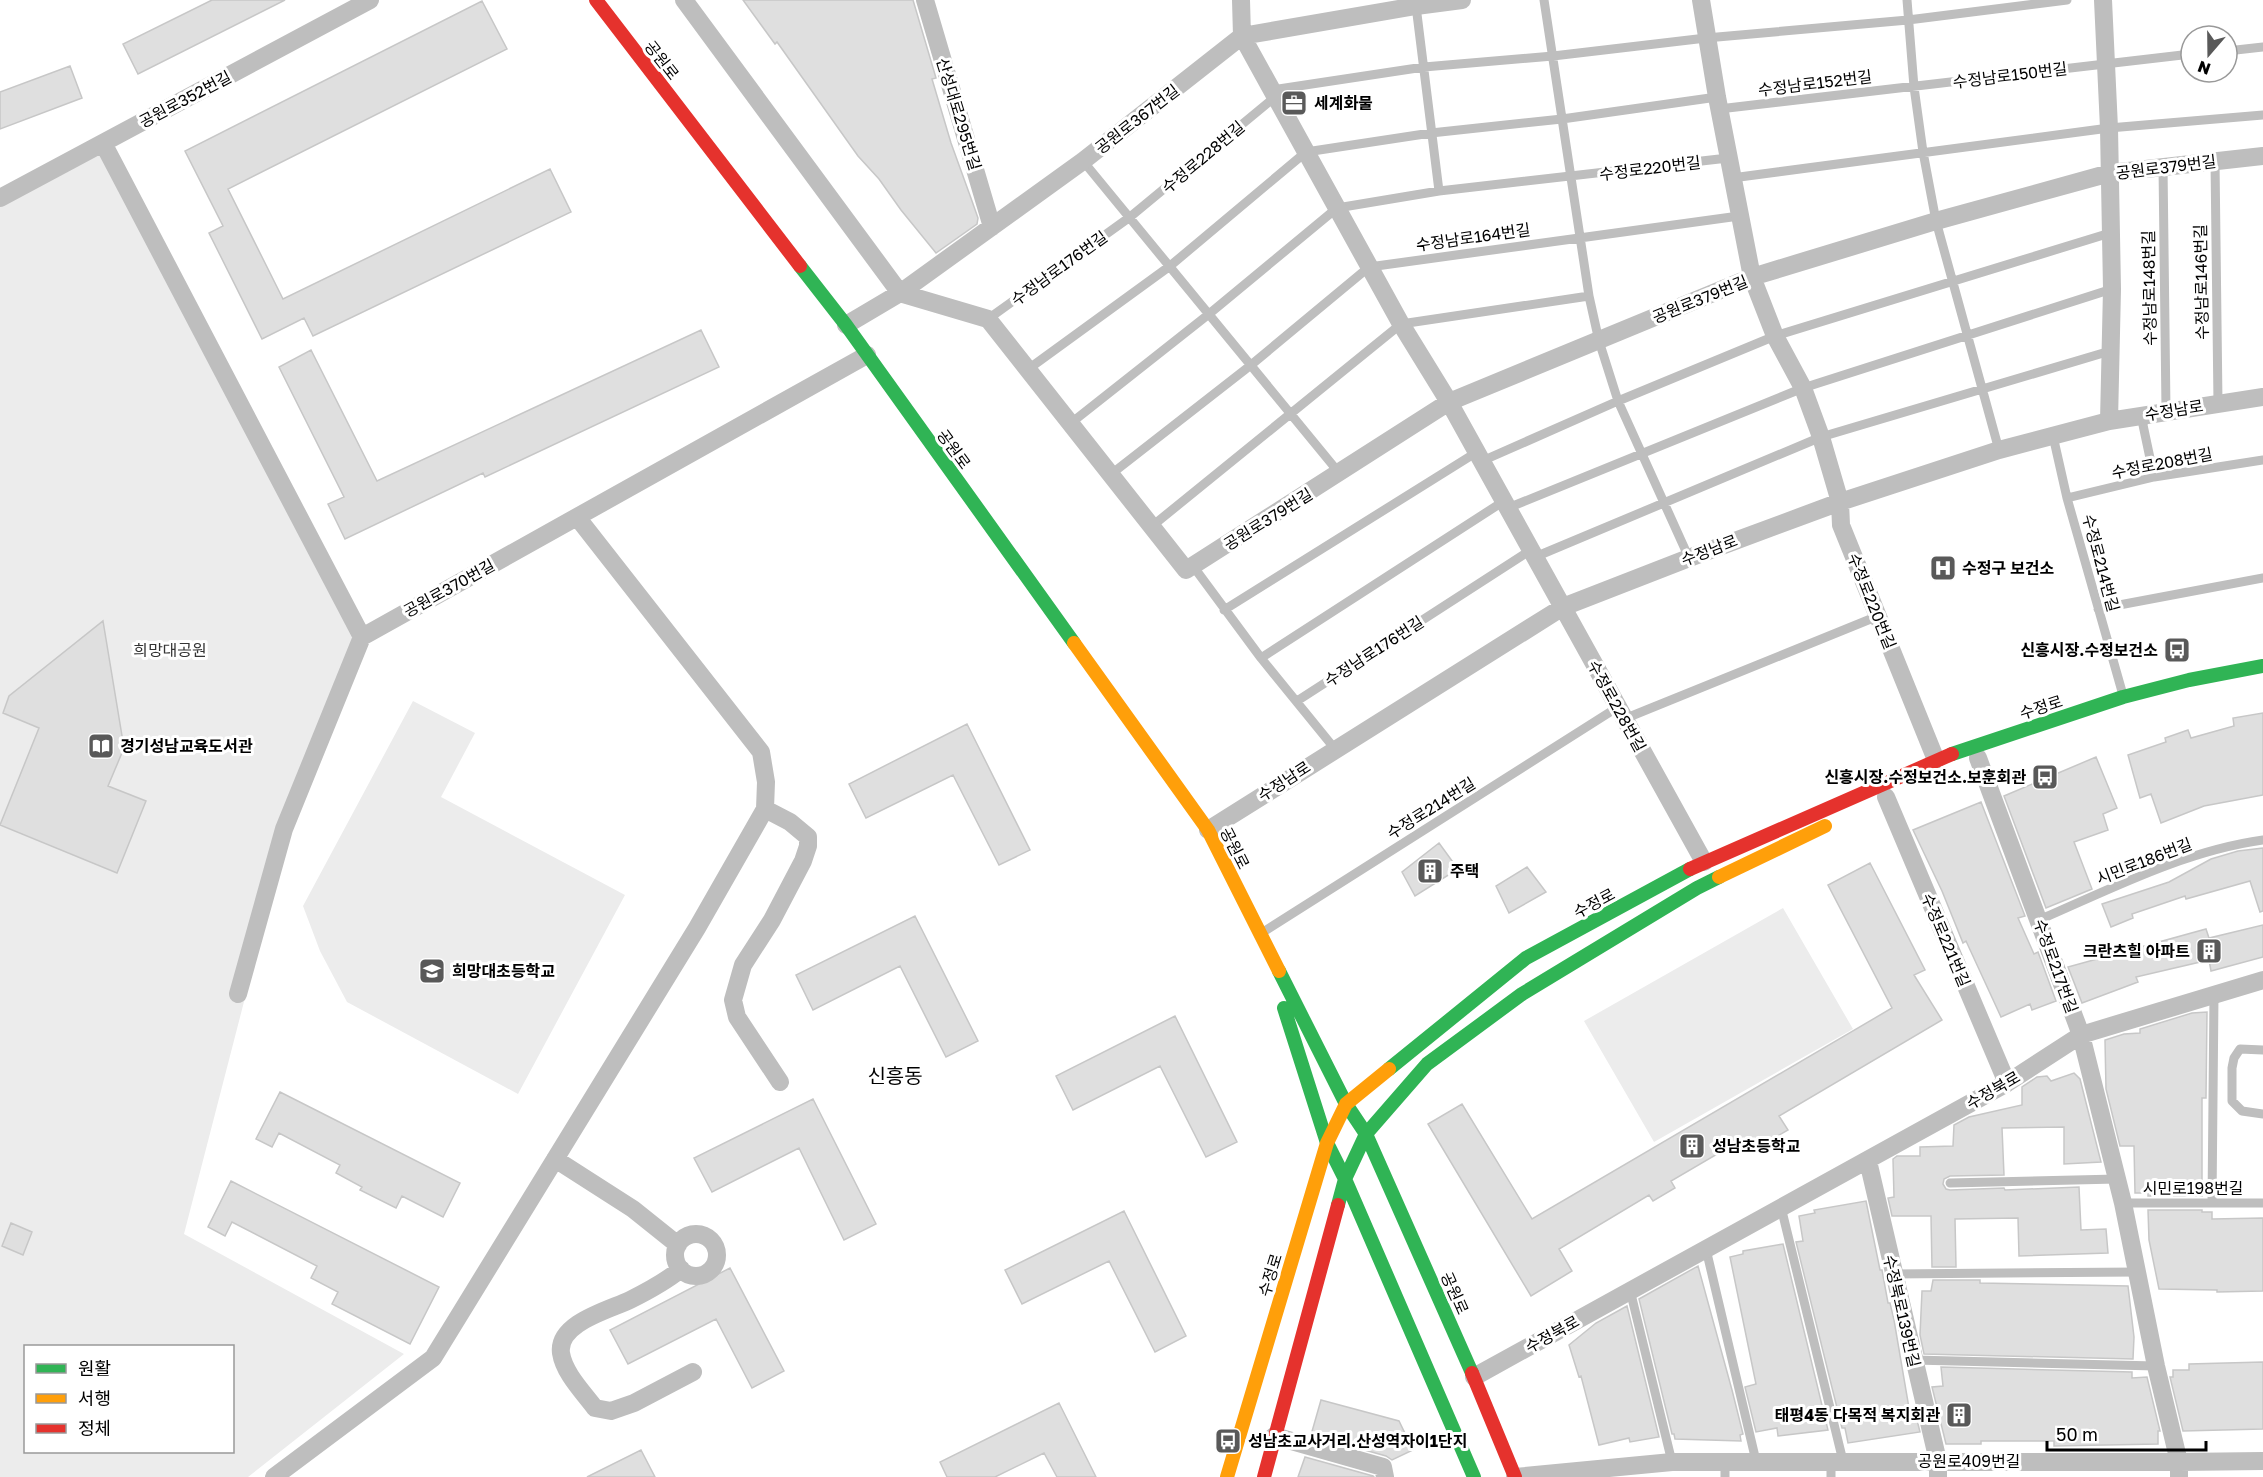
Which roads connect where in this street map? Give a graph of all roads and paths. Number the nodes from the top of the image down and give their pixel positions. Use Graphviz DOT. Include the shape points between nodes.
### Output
graph roads {
  1 [pos="370,0"];
  2 [pos="596,0"];
  3 [pos="684,0"];
  4 [pos="925,0"];
  5 [pos="1241,0"];
  6 [pos="1462,0"];
  7 [pos="1544,0"];
  8 [pos="1701,0"];
  9 [pos="1907,0"];
  10 [pos="2067,0"];
  11 [pos="2103,0"];
  12 [pos="1416,6"];
  13 [pos="1908,20"];
  14 [pos="1242,36"];
  15 [pos="1706,38"];
  16 [pos="2263,47"];
  17 [pos="2239,50"];
  18 [pos="2179,55"];
  19 [pos="1553,56"];
  20 [pos="2106,63"];
  21 [pos="1424,67"];
  22 [pos="1914,87"];
  23 [pos="1274,93"];
  24 [pos="1718,103"];
  25 [pos="2263,116"];
  26 [pos="1562,119"];
  27 [pos="2109,128"];
  28 [pos="1431,133"];
  29 [pos="103,143"];
  30 [pos="1306,152"];
  31 [pos="1923,152"];
  32 [pos="2263,156"];
  33 [pos="1728,158"];
  34 [pos="1083,161"];
  35 [pos="2215,161"];
  36 [pos="2163,166"];
  37 [pos="2110,173"];
  38 [pos="1571,177"];
  39 [pos="1732,178"];
  40 [pos="1438,191"];
  41 [pos="0,198"];
  42 [pos="1337,208"];
  43 [pos="1739,216"];
  44 [pos="1130,217"];
  45 [pos="1936,222"];
  46 [pos="992,227"];
  47 [pos="2110,234"];
  48 [pos="1580,237"];
  49 [pos="1170,266"];
  50 [pos="1369,267"];
  51 [pos="1752,277"];
  52 [pos="1951,282"];
  53 [pos="2112,289"];
  54 [pos="900,293"];
  55 [pos="1589,296"];
  56 [pos="1209,314"];
  57 [pos="988,319"];
  58 [pos="1401,324"];
  59 [pos="846,325"];
  60 [pos="1968,334"];
  61 [pos="1775,336"];
  62 [pos="1599,341"];
  63 [pos="2110,351"];
  64 [pos="867,355"];
  65 [pos="1251,365"];
  66 [pos="1028,370"];
  67 [pos="1803,388"];
  68 [pos="1984,388"];
  69 [pos="2263,397"];
  70 [pos="1618,401"];
  71 [pos="1449,402"];
  72 [pos="2218,403"];
  73 [pos="2166,410"];
  74 [pos="1291,414"];
  75 [pos="2145,415"];
  76 [pos="2109,421"];
  77 [pos="1071,423"];
  78 [pos="2053,436"];
  79 [pos="1821,438"];
  80 [pos="1999,450"];
  81 [pos="1642,454"];
  82 [pos="1479,456"];
  83 [pos="2263,460"];
  84 [pos="1340,474"];
  85 [pos="1110,475"];
  86 [pos="2154,477"];
  87 [pos="2067,498"];
  88 [pos="1665,502"];
  89 [pos="1840,502"];
  90 [pos="1506,505"];
  91 [pos="577,517"];
  92 [pos="1151,526"];
  93 [pos="1533,554"];
  94 [pos="1689,558"];
  95 [pos="1189,568"];
  96 [pos="2263,578"];
  97 [pos="1563,608"];
  98 [pos="2098,609"];
  99 [pos="1224,610"];
  100 [pos="1878,616"];
  101 [pos="362,637"];
  102 [pos="1261,658"];
  103 [pos="2263,666"];
  104 [pos="2241,684"];
  105 [pos="2123,697"];
  106 [pos="1297,700"];
  107 [pos="1621,713"];
  108 [pos="1335,749"];
  109 [pos="1978,758"];
  110 [pos="1936,760"];
  111 [pos="1886,797"];
  112 [pos="765,809"];
  113 [pos="1208,830"];
  114 [pos="2263,840"];
  115 [pos="1704,862"];
  116 [pos="2039,920"];
  117 [pos="1260,934"];
  118 [pos="2263,980"];
  119 [pos="238,994"];
  120 [pos="2214,994"];
  121 [pos="2081,1035"];
  122 [pos="2263,1050"];
  123 [pos="780,1082"];
  124 [pos="2007,1083"];
  125 [pos="1346,1104"];
  126 [pos="2263,1114"];
  127 [pos="1366,1134"];
  128 [pos="1327,1143"];
  129 [pos="555,1159"];
  130 [pos="1868,1161"];
  131 [pos="1346,1179"];
  132 [pos="2117,1179"];
  133 [pos="1950,1183"];
  134 [pos="2123,1203"];
  135 [pos="2212,1203"];
  136 [pos="2263,1203"];
  137 [pos="1781,1207"];
  138 [pos="678,1245"];
  139 [pos="1706,1249"];
  140 [pos="681,1269"];
  141 [pos="2139,1272"];
  142 [pos="1893,1274"];
  143 [pos="1630,1290"];
  144 [pos="1914,1360"];
  145 [pos="2156,1366"];
  146 [pos="693,1372"];
  147 [pos="1474,1377"];
  148 [pos="1274,1436"];
  149 [pos="1756,1461"];
  150 [pos="2263,1461"];
  151 [pos="1672,1462"];
  152 [pos="1835,1466"];
  153 [pos="1938,1469"];
  154 [pos="1725,1470"];
  155 [pos="2062,1470"];
  156 [pos="2179,1470"];
  157 [pos="274,1477"];
  158 [pos="1227,1477"];
  159 [pos="1264,1477"];
  160 [pos="1385,1477"];
  161 [pos="1474,1477"];
  162 [pos="1515,1477"];
  1 -- 29 [label="street, 공원로352번길"];
  2 -- 59 [label="main road, 공원로"];
  3 -- 54 [label="street"];
  4 -- 46 [label="street, 산성대로295번길"];
  5 -- 14 [label="street"];
  6 -- 12 [label="street, 공원로367번길"];
  7 -- 19 [label="lane"];
  8 -- 15 [label="street, 수정로220번길"];
  9 -- 13 [label="lane"];
  10 -- 13 [label="lane"];
  11 -- 20 [label="street"];
  12 -- 14 [label="street, 공원로367번길"];
  12 -- 21 [label="lane"];
  13 -- 15 [label="lane"];
  13 -- 22 [label="lane"];
  14 -- 23 [label="street, 수정로228번길"];
  14 -- 34 [label="street, 공원로367번길"];
  15 -- 19 [label="lane"];
  15 -- 24 [label="street, 수정로220번길"];
  16 -- 17 [label="lane"];
  18 -- 20 [label="lane, 수정남로150번길"];
  19 -- 21 [label="lane"];
  19 -- 26 [label="lane"];
  20 -- 22 [label="lane, 수정남로150번길"];
  20 -- 27 [label="street"];
  21 -- 23 [label="lane"];
  21 -- 28 [label="lane"];
  22 -- 24 [label="lane, 수정남로152번길"];
  22 -- 31 [label="lane"];
  23 -- 30 [label="street, 수정로228번길"];
  23 -- 44 [label="lane, 수정로228번길"];
  24 -- 26 [label="lane"];
  24 -- 33 [label="street, 수정로220번길"];
  25 -- 27 [label="lane"];
  26 -- 28 [label="lane"];
  26 -- 38 [label="lane"];
  27 -- 31 [label="lane"];
  27 -- 37 [label="street"];
  28 -- 30 [label="lane"];
  28 -- 40 [label="lane"];
  29 -- 41 [label="street, 공원로352번길"];
  29 -- 101 [label="street"];
  30 -- 42 [label="street, 수정로228번길"];
  30 -- 49 [label="lane"];
  31 -- 39 [label="lane"];
  31 -- 45 [label="lane"];
  32 -- 35 [label="street, 공원로379번길"];
  33 -- 38 [label="lane, 수정로220번길"];
  33 -- 39 [label="street, 수정로220번길"];
  34 -- 44 [label="lane"];
  34 -- 46 [label="street, 공원로367번길"];
  35 -- 36 [label="street, 공원로379번길"];
  35 -- 72 [label="lane, 수정남로146번길"];
  36 -- 37 [label="street, 공원로379번길"];
  36 -- 73 [label="lane, 수정남로148번길"];
  37 -- 45 [label="street, 공원로379번길"];
  37 -- 47 [label="street"];
  38 -- 40 [label="lane"];
  38 -- 48 [label="lane"];
  39 -- 43 [label="street, 수정로220번길"];
  40 -- 42 [label="lane"];
  42 -- 50 [label="street, 수정로228번길"];
  42 -- 56 [label="lane"];
  43 -- 48 [label="lane"];
  43 -- 51 [label="street, 수정로220번길"];
  44 -- 49 [label="lane"];
  44 -- 57 [label="lane, 수정남로176번길"];
  45 -- 51 [label="street, 공원로379번길"];
  45 -- 52 [label="lane"];
  46 -- 54 [label="street, 공원로367번길"];
  47 -- 52 [label="lane"];
  47 -- 53 [label="street"];
  48 -- 50 [label="lane, 수정남로164번길"];
  48 -- 55 [label="lane"];
  49 -- 56 [label="lane"];
  49 -- 66 [label="lane"];
  50 -- 58 [label="street, 수정로228번길"];
  50 -- 65 [label="lane"];
  51 -- 61 [label="street, 수정로220번길"];
  51 -- 62 [label="street, 공원로379번길"];
  52 -- 60 [label="lane"];
  52 -- 61 [label="lane"];
  53 -- 60 [label="lane"];
  53 -- 63 [label="street"];
  54 -- 57 [label="street"];
  54 -- 59 [label="street, 공원로367번길"];
  55 -- 58 [label="lane"];
  55 -- 62 [label="lane"];
  56 -- 65 [label="lane"];
  56 -- 77 [label="lane"];
  57 -- 66 [label="street"];
  58 -- 71 [label="street, 수정로228번길"];
  58 -- 74 [label="lane"];
  59 -- 64 [label="main road, 공원로"];
  60 -- 67 [label="lane"];
  60 -- 68 [label="lane"];
  61 -- 67 [label="street, 수정로220번길"];
  61 -- 70 [label="lane"];
  62 -- 70 [label="lane"];
  62 -- 71 [label="street, 공원로379번길"];
  63 -- 68 [label="lane"];
  63 -- 76 [label="street"];
  64 -- 91 [label="street, 공원로370번길"];
  64 -- 113 [label="main road, 공원로"];
  65 -- 74 [label="lane"];
  65 -- 85 [label="lane"];
  66 -- 77 [label="street"];
  67 -- 79 [label="street, 수정로220번길"];
  67 -- 81 [label="lane"];
  68 -- 79 [label="lane"];
  68 -- 80 [label="lane"];
  69 -- 72 [label="street, 수정남로"];
  70 -- 81 [label="lane"];
  70 -- 82 [label="lane"];
  71 -- 82 [label="street, 수정로228번길"];
  71 -- 84 [label="street, 공원로379번길"];
  72 -- 73 [label="street, 수정남로"];
  73 -- 75 [label="street, 수정남로"];
  74 -- 84 [label="lane"];
  74 -- 92 [label="lane"];
  75 -- 76 [label="street, 수정남로"];
  75 -- 86 [label="lane" via="2143,424"];
  76 -- 78 [label="street, 수정남로"];
  77 -- 85 [label="street"];
  78 -- 80 [label="street, 수정남로"];
  78 -- 87 [label="lane, 수정로214번길"];
  79 -- 88 [label="lane"];
  79 -- 89 [label="street, 수정로220번길"];
  80 -- 89 [label="street, 수정남로"];
  81 -- 88 [label="lane"];
  81 -- 90 [label="lane"];
  82 -- 90 [label="street, 수정로228번길"];
  82 -- 99 [label="lane"];
  83 -- 86 [label="lane, 수정로208번길"];
  84 -- 95 [label="street, 공원로379번길"];
  85 -- 92 [label="street"];
  86 -- 87 [label="lane, 수정로208번길"];
  87 -- 98 [label="lane, 수정로214번길"];
  88 -- 93 [label="lane"];
  88 -- 94 [label="lane"];
  89 -- 94 [label="street, 수정남로"];
  89 -- 100 [label="street, 수정로220번길" via="1841,525"];
  90 -- 93 [label="street, 수정로228번길"];
  90 -- 102 [label="lane"];
  91 -- 101 [label="street, 공원로370번길"];
  91 -- 112 [label="street" via="761,752"];
  92 -- 95 [label="street"];
  93 -- 97 [label="street, 수정로228번길"];
  93 -- 106 [label="lane, 수정남로176번길"];
  94 -- 97 [label="street, 수정남로"];
  95 -- 99 [label="lane"];
  96 -- 98 [label="lane"];
  97 -- 107 [label="street, 수정로228번길"];
  97 -- 108 [label="street, 수정남로"];
  98 -- 105 [label="lane, 수정로214번길"];
  99 -- 102 [label="lane"];
  100 -- 107 [label="lane, 수정로214번길"];
  100 -- 110 [label="street, 수정로220번길"];
  101 -- 119 [label="street" via="284,829"];
  102 -- 106 [label="lane"];
  103 -- 105 [label="main road, 수정로"];
  104 -- 109 [label="main road, 수정로" via="2113,714"];
  105 -- 110 [label="main road, 수정로"];
  106 -- 108 [label="lane"];
  107 -- 115 [label="street, 수정로228번길"];
  107 -- 117 [label="lane, 수정로214번길"];
  108 -- 113 [label="street, 수정남로"];
  109 -- 111 [label="main road, 수정로"];
  109 -- 116 [label="street, 수정로217번길"];
  110 -- 115 [label="main road, 수정로"];
  111 -- 124 [label="street, 수정로221번길"];
  111 -- 127 [label="main road, 수정로" via="1697,888 1522,994 1428,1064"];
  112 -- 123 [label="street" via="808,837 808,846 772,920 743,964 733,1000 737,1017"];
  112 -- 129 [label="street"];
  113 -- 117 [label="main road, 공원로"];
  114 -- 116 [label="lane, 시민로186번길" via="2229,844 2166,866"];
  115 -- 125 [label="main road, 수정로" via="1526,958"];
  116 -- 121 [label="street, 수정로217번길"];
  117 -- 125 [label="main road, 공원로"];
  117 -- 128 [label="main road, 공원로"];
  118 -- 120 [label="street, 수정북로"];
  120 -- 121 [label="street, 수정북로"];
  120 -- 135 [label="lane"];
  121 -- 124 [label="street, 수정북로"];
  121 -- 132 [label="street, 수정로217번길"];
  122 -- 126 [label="lane" via="2240,1050 2234,1058 2232,1101 2242,1111"];
  124 -- 130 [label="street, 수정북로"];
  125 -- 127 [label="main road, 공원로"];
  125 -- 128 [label="main road, 수정로"];
  127 -- 131 [label="main road, 수정로"];
  127 -- 147 [label="main road, 공원로"];
  128 -- 131 [label="main road, 공원로"];
  128 -- 158 [label="main road, 수정로"];
  129 -- 138 [label="street" via="633,1209"];
  129 -- 157 [label="street" via="433,1358"];
  130 -- 137 [label="street, 수정북로"];
  130 -- 142 [label="street, 수정북로139번길"];
  131 -- 148 [label="main road, 수정로"];
  131 -- 161 [label="main road, 공원로"];
  132 -- 133 [label="lane"];
  132 -- 134 [label="street, 수정로217번길"];
  134 -- 135 [label="lane, 시민로198번길"];
  134 -- 141 [label="street, 수정로217번길"];
  135 -- 136 [label="lane, 시민로198번길"];
  137 -- 139 [label="street, 수정북로"];
  137 -- 152 [label="lane"];
  138 -- 140 [label="street" via="675,1258"];
  138 -- 140 [label="street" via="688,1236 702,1235 713,1243 717,1256 706,1273 693,1275"];
  139 -- 143 [label="street, 수정북로"];
  139 -- 149 [label="lane"];
  140 -- 146 [label="street" via="574,1327 565,1336 561,1355 595,1408 610,1411"];
  141 -- 142 [label="lane"];
  141 -- 145 [label="street, 수정로217번길"];
  142 -- 144 [label="street, 수정북로139번길"];
  143 -- 147 [label="street, 수정북로"];
  143 -- 151 [label="lane"];
  144 -- 145 [label="lane"];
  144 -- 153 [label="street, 수정북로139번길"];
  145 -- 156 [label="street, 수정로217번길"];
  147 -- 162 [label="main road, 공원로"];
  148 -- 159 [label="main road, 수정로"];
  148 -- 160 [label="street" via="1383,1467"];
  149 -- 152 [label="street, 공원로409번길"];
  149 -- 154 [label="street, 공원로409번길"];
  150 -- 156 [label="street, 공원로409번길"];
  151 -- 154 [label="street, 공원로409번길"];
  151 -- 162 [label="street, 공원로409번길"];
  152 -- 153 [label="street, 공원로409번길"];
  153 -- 155 [label="street, 공원로409번길"];
  155 -- 156 [label="street, 공원로409번길"];
}
